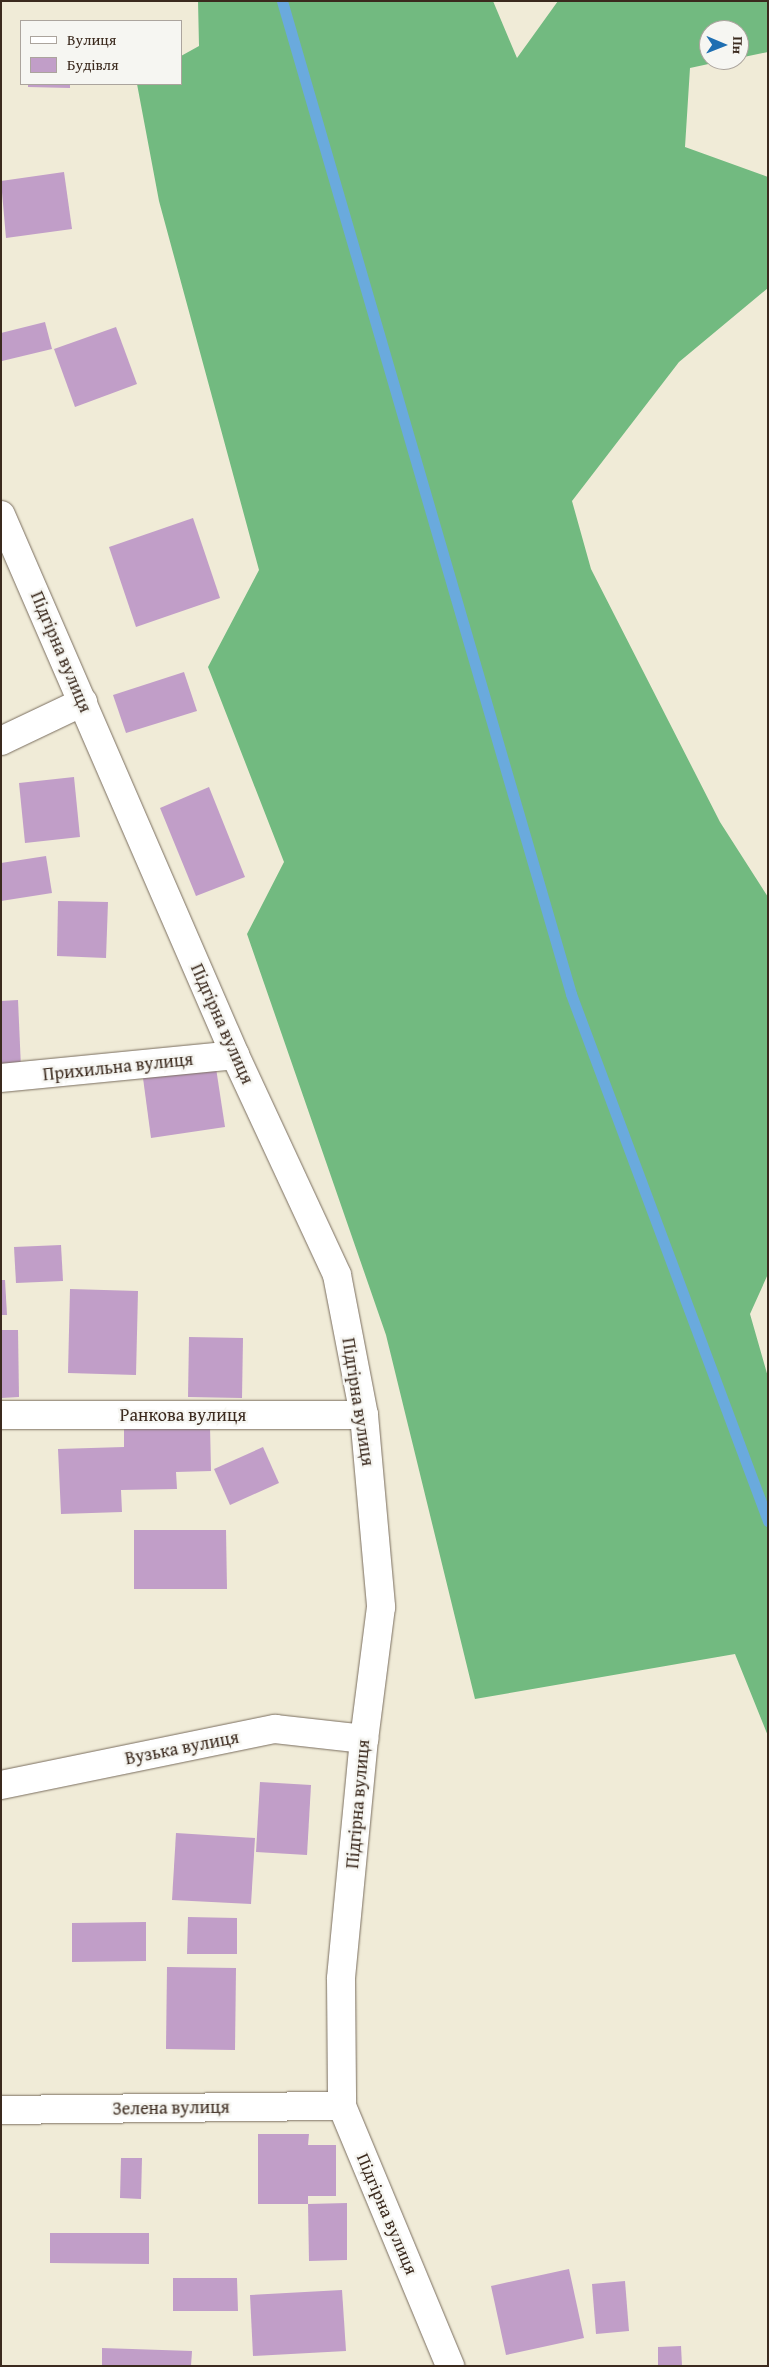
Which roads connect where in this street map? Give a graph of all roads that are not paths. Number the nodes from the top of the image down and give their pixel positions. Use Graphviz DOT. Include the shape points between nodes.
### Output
graph roads {
  1 [pos="1,515"];
  2 [pos="83,702"];
  3 [pos="1,741"];
  4 [pos="235,1055"];
  5 [pos="1,1078"];
  6 [pos="364,1414"];
  7 [pos="1,1415"];
  8 [pos="364,1739"];
  9 [pos="1,1784"];
  10 [pos="342,2106"];
  11 [pos="1,2110"];
  12 [pos="450,2366"];
  1 -- 2 [label="street, Підгірна вулиця"];
  2 -- 3 [label="street"];
  2 -- 4 [label="street, Підгірна вулиця"];
  4 -- 5 [label="street, Прихильна вулиця"];
  4 -- 6 [label="street, Підгірна вулиця" via="337,1275"];
  6 -- 7 [label="street, Ранкова вулиця"];
  6 -- 8 [label="street, Підгірна вулиця" via="381,1607"];
  8 -- 9 [label="street, Вузька вулиця" via="275,1729"];
  8 -- 10 [label="street, Підгірна вулиця" via="341,1979"];
  10 -- 11 [label="street, Зелена вулиця"];
  10 -- 12 [label="street, Підгірна вулиця"];
}
